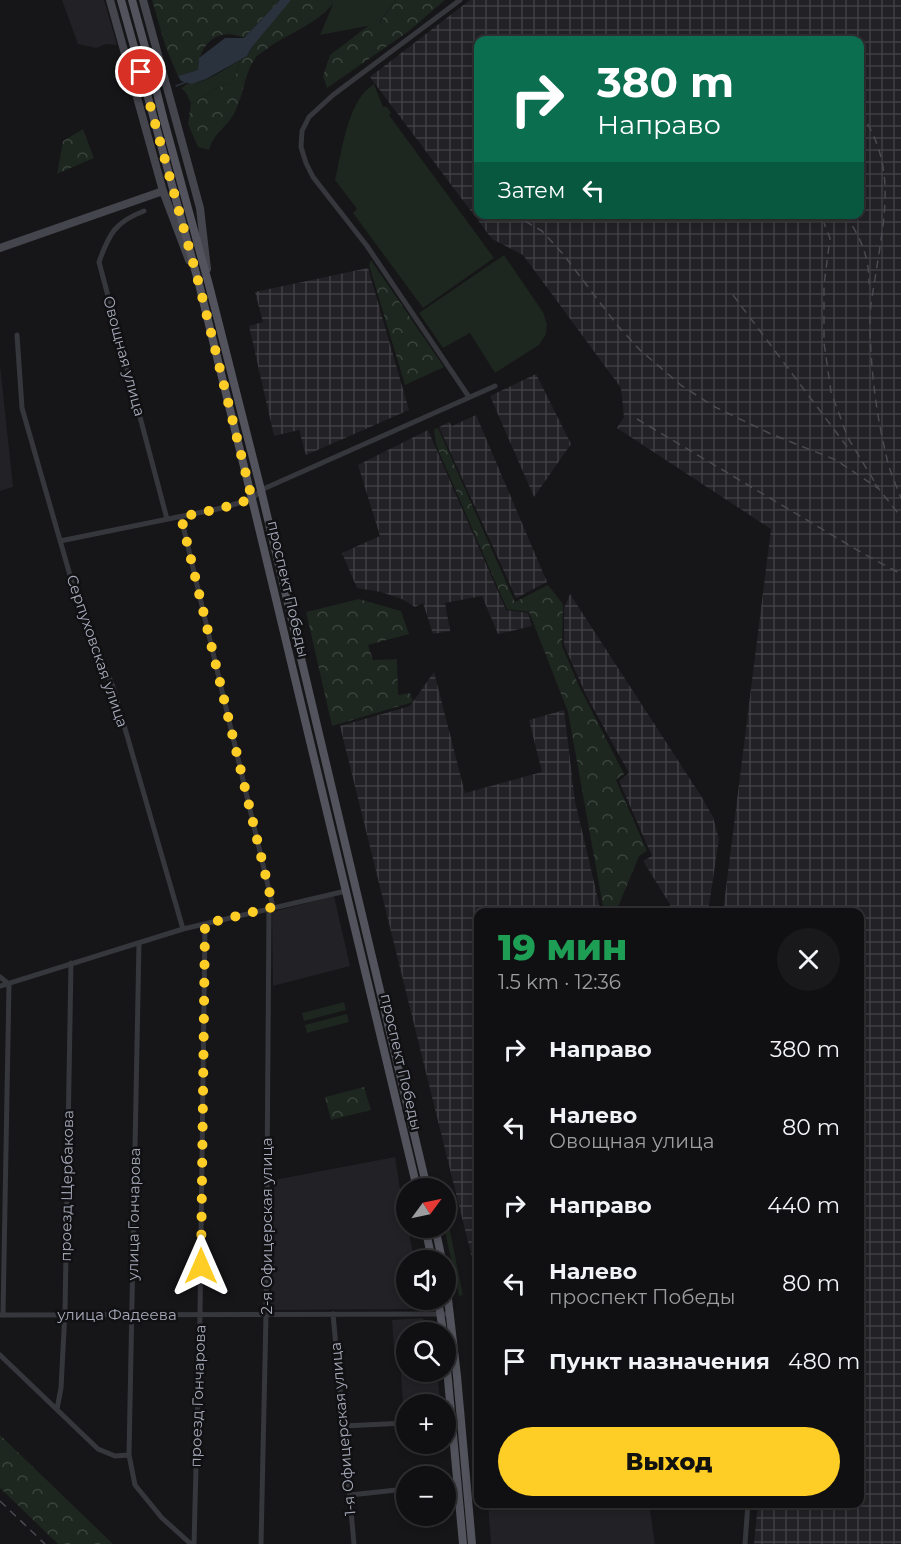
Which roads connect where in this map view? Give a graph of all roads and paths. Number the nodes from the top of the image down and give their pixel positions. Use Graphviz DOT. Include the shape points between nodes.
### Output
graph roads {
  1 [pos="110,0"];
  2 [pos="121,0"];
  3 [pos="132,0"];
  4 [pos="143,0"];
  5 [pos="460,0"];
  6 [pos="163,73"];
  7 [pos="133,81"];
  8 [pos="172,105"];
  9 [pos="142,113"];
  10 [pos="163,191"];
  11 [pos="144,211"];
  12 [pos="0,248"];
  13 [pos="209,285"];
  14 [pos="200,288"];
  15 [pos="17,335"];
  16 [pos="495,386"];
  17 [pos="469,397"];
  18 [pos="261,490"];
  19 [pos="252,499"];
  20 [pos="181,517"];
  21 [pos="167,519"];
  22 [pos="60,541"];
  23 [pos="346,891"];
  24 [pos="271,907"];
  25 [pos="205,924"];
  26 [pos="183,929"];
  27 [pos="139,943"];
  28 [pos="71,963"];
  29 [pos="0,976"];
  30 [pos="9,984"];
  31 [pos="0,986"];
  32 [pos="415,1178"];
  33 [pos="425,1178"];
  34 [pos="440,1310"];
  35 [pos="450,1310"];
  36 [pos="333,1314"];
  37 [pos="450,1314"];
  38 [pos="2,1315"];
  39 [pos="65,1315"];
  40 [pos="132,1315"];
  41 [pos="200,1315"];
  42 [pos="266,1315"];
  43 [pos="441,1315"];
  44 [pos="442,1322"];
  45 [pos="0,1355"];
  46 [pos="57,1409"];
  47 [pos="396,1423"];
  48 [pos="343,1426"];
  49 [pos="454,1454"];
  50 [pos="129,1455"];
  51 [pos="458,1485"];
  52 [pos="396,1491"];
  53 [pos="350,1495"];
  54 [pos="748,1508"];
  55 [pos="193,1544"];
  56 [pos="261,1544"];
  57 [pos="354,1544"];
  58 [pos="463,1544"];
  59 [pos="472,1544"];
  60 [pos="745,1544"];
  1 -- 7 [label="street"];
  2 -- 14 [label="main road, проспект Победы, bridge"];
  3 -- 13 [label="main road, проспект Победы, bridge"];
  4 -- 6 [label="street"];
  5 -- 17 [label="street" via="333,94 309,117 302,131 301,147 313,177 367,246"];
  6 -- 7 [label="street"];
  6 -- 8 [label="street"];
  7 -- 9 [label="street"];
  8 -- 9 [label="street"];
  8 -- 13 [label="street" via="200,208"];
  9 -- 10 [label="street"];
  10 -- 12 [label="street"];
  10 -- 14 [label="street"];
  11 -- 21 [label="street, Овощная улица" via="127,218 109,235 99,262"];
  13 -- 18 [label="main road, проспект Победы"];
  14 -- 19 [label="main road, проспект Победы"];
  15 -- 22 [label="street, Серпуховская улица" via="22,408"];
  16 -- 17 [label="street"];
  17 -- 18 [label="street"];
  18 -- 19 [label="street"];
  18 -- 33 [label="main road, проспект Победы"];
  19 -- 20 [label="street"];
  19 -- 23 [label="main road, проспект Победы"];
  20 -- 21 [label="street"];
  20 -- 24 [label="street"];
  21 -- 22 [label="street"];
  22 -- 26 [label="street, Серпуховская улица" via="80,610 112,687"];
  23 -- 24 [label="street"];
  23 -- 32 [label="main road, проспект Победы"];
  24 -- 25 [label="street"];
  24 -- 42 [label="street, 2-я Офицерская улица"];
  25 -- 26 [label="street"];
  25 -- 41 [label="street, проезд Гончарова"];
  26 -- 27 [label="street"];
  27 -- 28 [label="street"];
  27 -- 40 [label="street, улица Гончарова"];
  28 -- 30 [label="street"];
  28 -- 39 [label="street, проезд Щербакова"];
  29 -- 30 [label="street"];
  30 -- 31 [label="street"];
  30 -- 38 [label="street"];
  34 -- 43 [label="main road"];
  35 -- 37 [label="main road"];
  36 -- 42 [label="street, улица Фадеева"];
  36 -- 43 [label="street, улица Фадеева"];
  36 -- 48 [label="street, 1-я Офицерская улица"];
  37 -- 43 [label="street, улица Фадеева"];
  37 -- 59 [label="main road"];
  38 -- 39 [label="street, улица Фадеева"];
  39 -- 40 [label="street, улица Фадеева"];
  39 -- 46 [label="street, проезд Щербакова" via="62,1389"];
  40 -- 41 [label="street, улица Фадеева"];
  40 -- 50 [label="street, улица Гончарова"];
  41 -- 42 [label="street, улица Фадеева"];
  41 -- 55 [label="street, проезд Гончарова"];
  42 -- 56 [label="street, 2-я Офицерская улица"];
  43 -- 44 [label="main road"];
  45 -- 46 [label="street"];
  46 -- 50 [label="street" via="98,1449 115,1456"];
  47 -- 48 [label="street"];
  48 -- 53 [label="street, 1-я Офицерская улица"];
  49 -- 51 [label="main road"];
  50 -- 55 [label="street, улица Гончарова" via="135,1485 162,1518"];
  51 -- 58 [label="main road"];
  52 -- 53 [label="street"];
  53 -- 57 [label="street, 1-я Офицерская улица"];
  54 -- 60 [label="street"];
}
